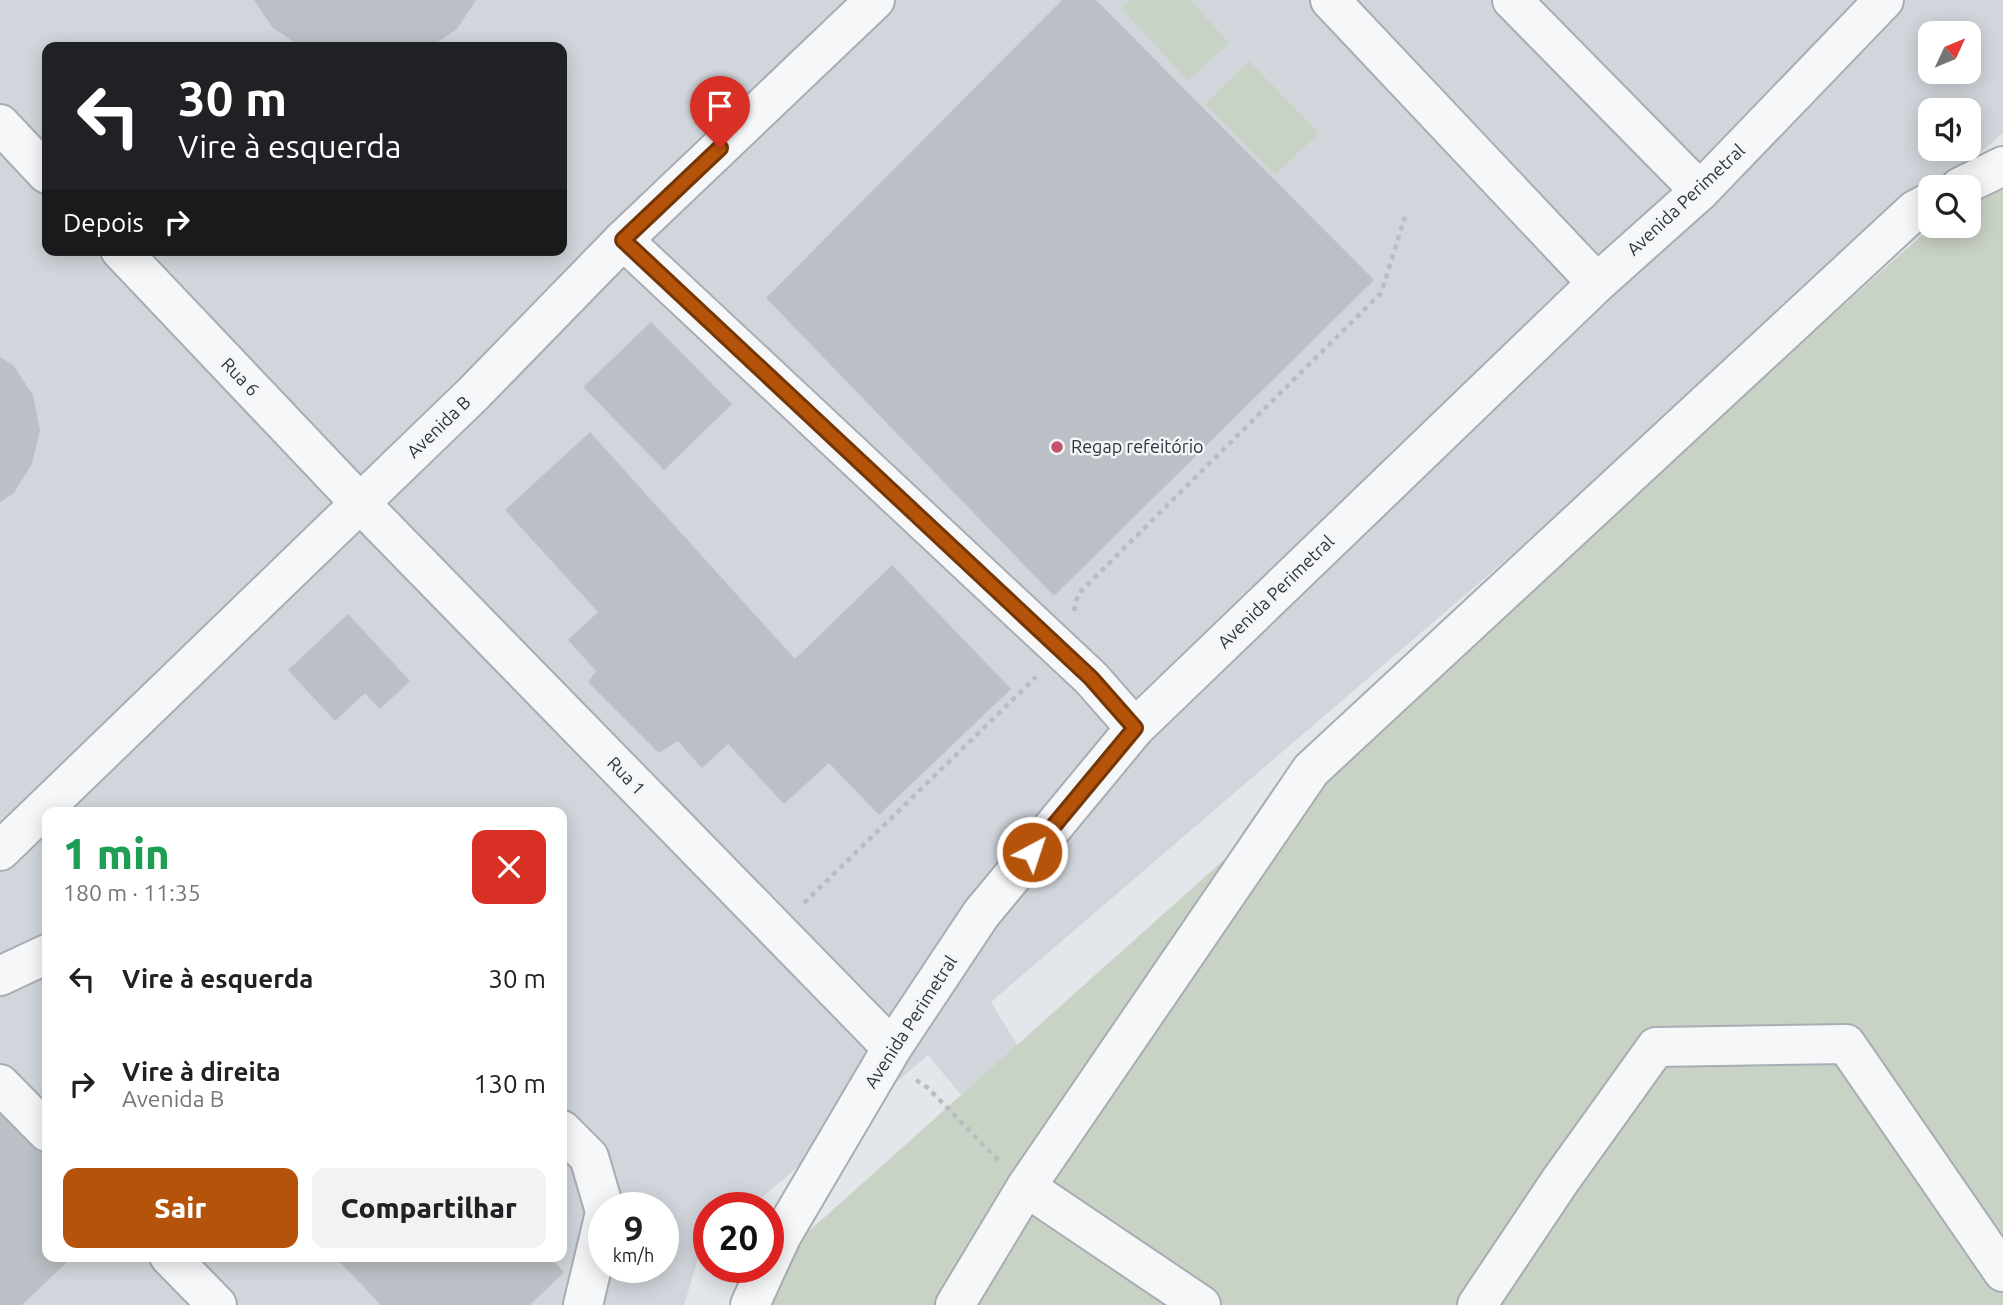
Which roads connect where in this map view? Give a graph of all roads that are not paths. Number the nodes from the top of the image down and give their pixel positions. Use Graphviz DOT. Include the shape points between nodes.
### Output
graph roads {
  1 [pos="875,0"];
  2 [pos="1330,0"];
  3 [pos="1512,0"];
  4 [pos="1884,0"];
  5 [pos="0,124"];
  6 [pos="2003,166"];
  7 [pos="42,169"];
  8 [pos="1981,177"];
  9 [pos="1700,191"];
  10 [pos="1918,208"];
  11 [pos="623,240"];
  12 [pos="126,256"];
  13 [pos="1597,282"];
  14 [pos="360,503"];
  15 [pos="1135,728"];
  16 [pos="46,807"];
  17 [pos="42,810"];
  18 [pos="0,851"];
  19 [pos="42,956"];
  20 [pos="0,976"];
  21 [pos="892,1048"];
  22 [pos="0,1084"];
  23 [pos="42,1127"];
  24 [pos="567,1135"];
  25 [pos="1026,1187"];
  26 [pos="599,1192"];
  27 [pos="784,1232"];
  28 [pos="175,1262"];
  29 [pos="2003,1272"];
  30 [pos="588,1283"];
  31 [pos="760,1283"];
  32 [pos="217,1305"];
  33 [pos="583,1305"];
  34 [pos="750,1305"];
  35 [pos="955,1305"];
  36 [pos="1201,1305"];
  37 [pos="1477,1305"];
  1 -- 11 [label="lane, Avenida B"];
  2 -- 13 [label="lane"];
  3 -- 9 [label="lane"];
  4 -- 9 [label="lane, Avenida Perimetral"];
  5 -- 7 [label="lane"];
  6 -- 8 [label="lane"];
  9 -- 13 [label="lane, Avenida Perimetral"];
  10 -- 25 [label="lane" via="1311,770"];
  11 -- 14 [label="lane, Avenida B"];
  11 -- 15 [label="lane" via="1063,651"];
  12 -- 14 [label="lane, Rua 6"];
  13 -- 15 [label="lane, Avenida Perimetral"];
  14 -- 16 [label="lane, Avenida B"];
  14 -- 21 [label="lane, Rua 1"];
  15 -- 21 [label="lane, Avenida Perimetral" via="981,914"];
  17 -- 18 [label="lane, Avenida B"];
  19 -- 20 [label="lane"];
  21 -- 27 [label="lane, Avenida Perimetral"];
  22 -- 23 [label="lane"];
  24 -- 26 [label="lane" via="589,1157"];
  25 -- 35 [label="lane"];
  25 -- 36 [label="lane"];
  28 -- 32 [label="lane"];
  29 -- 37 [label="lane" via="1846,1044 1656,1047"];
  30 -- 33 [label="lane"];
  31 -- 34 [label="lane, Avenida Perimetral"];
}
